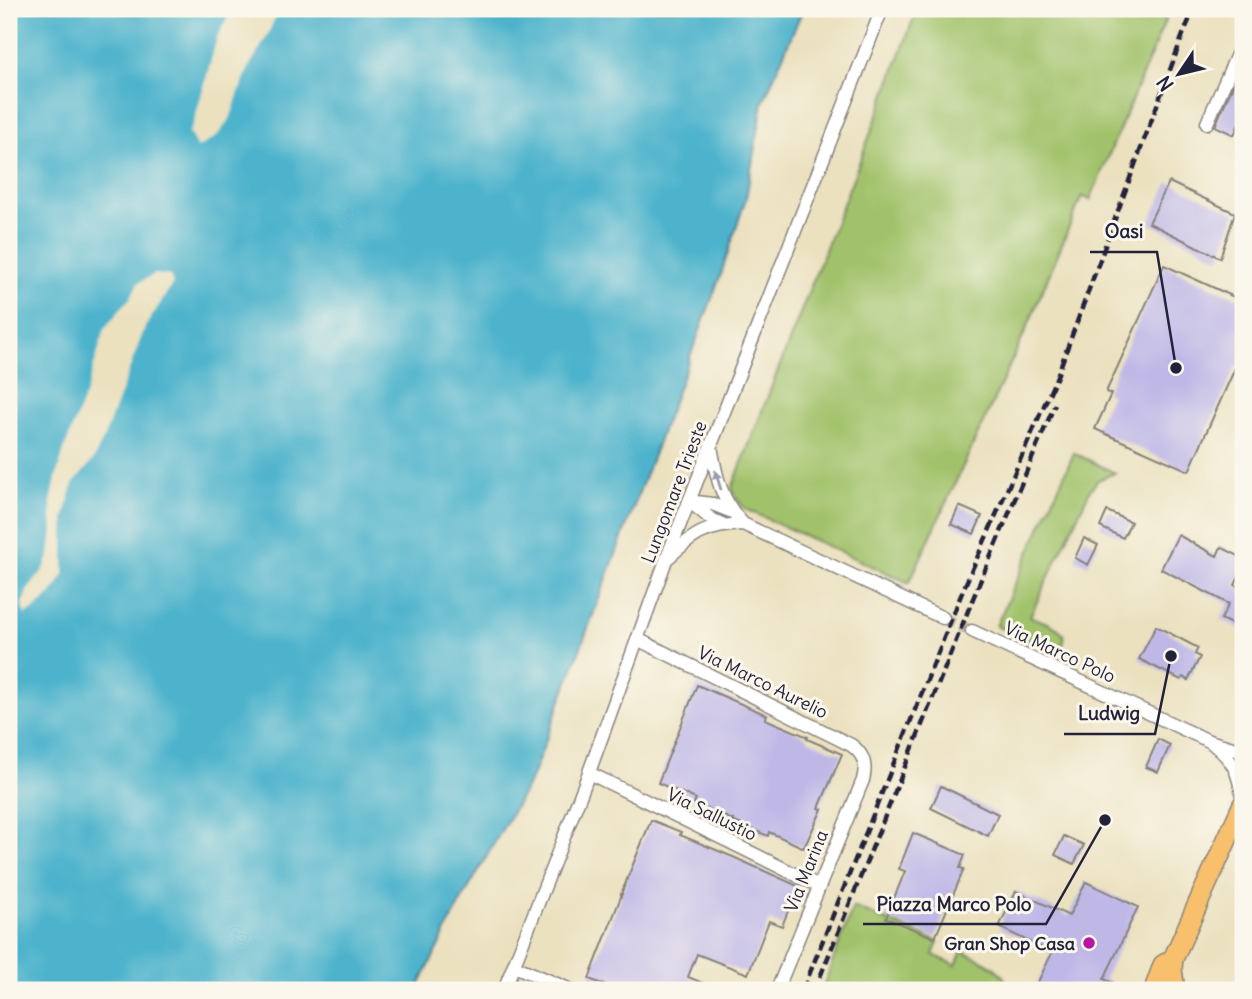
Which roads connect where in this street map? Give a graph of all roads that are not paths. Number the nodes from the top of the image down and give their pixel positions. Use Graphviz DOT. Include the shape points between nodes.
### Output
graph roads {
  1 [pos="882,9"];
  2 [pos="1243,41"];
  3 [pos="1207,123"];
  4 [pos="710,445"];
  5 [pos="689,501"];
  6 [pos="732,512"];
  7 [pos="743,524"];
  8 [pos="724,525"];
  9 [pos="666,561"];
  10 [pos="943,618"];
  11 [pos="972,631"];
  12 [pos="637,639"];
  13 [pos="1209,741"];
  14 [pos="1240,748"];
  15 [pos="865,765"];
  16 [pos="589,772"];
  17 [pos="1243,802"];
  18 [pos="819,886"];
  19 [pos="1173,959"];
  20 [pos="514,966"];
  21 [pos="504,990"];
  22 [pos="571,990"];
  23 [pos="777,990"];
  24 [pos="1154,990"];
  25 [pos="1175,990"];
  1 -- 4 [label="street, Lungomare Trieste"];
  2 -- 3 [label="street"];
  4 -- 5 [label="street, Lungomare Trieste"];
  6 -- 4 [label="street, one-way"];
  5 -- 6 [label="street"];
  5 -- 8 [label="street"];
  5 -- 9 [label="street, Lungomare Trieste"];
  6 -- 7 [label="street"];
  7 -- 8 [label="street"];
  7 -- 10 [label="street"];
  8 -- 9 [label="street" via="692,537"];
  9 -- 12 [label="street, Lungomare Trieste"];
  11 -- 13 [label="street, Via Marco Polo"];
  12 -- 15 [label="street, Via Marco Aurelio" via="851,745"];
  12 -- 16 [label="street, Lungomare Trieste"];
  13 -- 14 [label="street, Via Marco Polo"];
  13 -- 17 [label="street, Via Marco Polo" via="1229,757"];
  15 -- 18 [label="street, Via Marina"];
  16 -- 18 [label="street, Via Sallustio"];
  16 -- 20 [label="street, Lungomare Trieste"];
  17 -- 19 [label="main road"];
  18 -- 23 [label="street, Via Marina"];
  19 -- 24 [label="main road" via="1163,965"];
  19 -- 25 [label="main road"];
  20 -- 21 [label="street, Lungomare Trieste"];
  20 -- 22 [label="street"];
}
